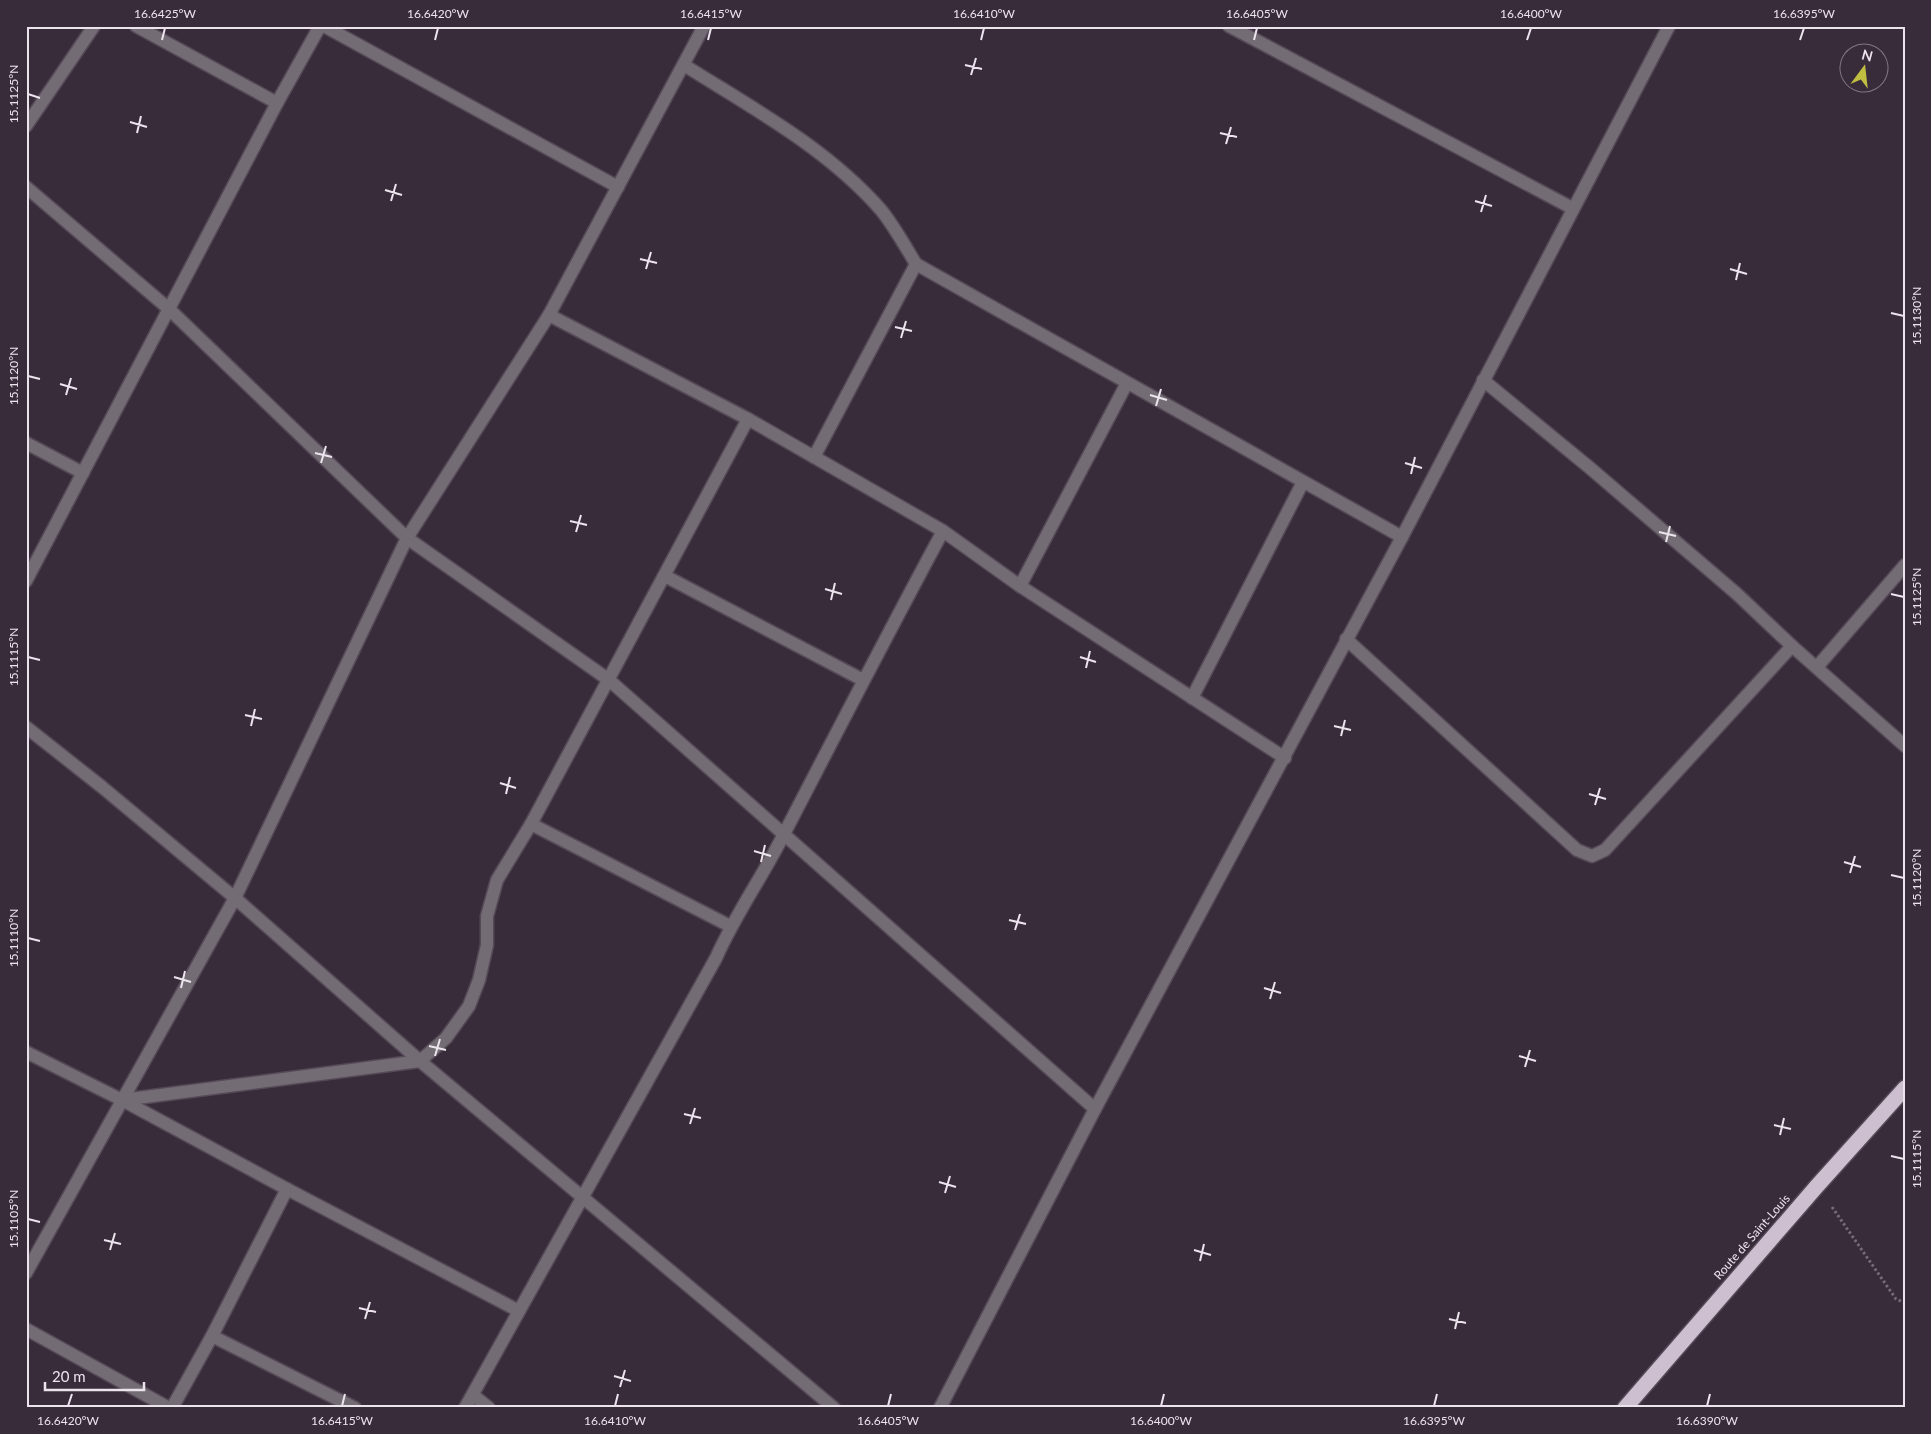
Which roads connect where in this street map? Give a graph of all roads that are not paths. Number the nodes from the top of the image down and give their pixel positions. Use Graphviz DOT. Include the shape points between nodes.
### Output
graph roads {
  1 [pos="94,26"];
  2 [pos="136,26"];
  3 [pos="320,26"];
  4 [pos="324,26"];
  5 [pos="704,26"];
  6 [pos="1229,26"];
  7 [pos="1669,26"];
  8 [pos="684,65"];
  9 [pos="277,103"];
  10 [pos="26,126"];
  11 [pos="26,187"];
  12 [pos="618,187"];
  13 [pos="1572,208"];
  14 [pos="916,264"];
  15 [pos="169,310"];
  16 [pos="549,315"];
  17 [pos="1483,380"];
  18 [pos="1127,383"];
  19 [pos="748,419"];
  20 [pos="26,442"];
  21 [pos="814,458"];
  22 [pos="83,473"];
  23 [pos="1303,482"];
  24 [pos="943,531"];
  25 [pos="1402,537"];
  26 [pos="407,538"];
  27 [pos="1905,565"];
  28 [pos="665,576"];
  29 [pos="26,581"];
  30 [pos="1020,586"];
  31 [pos="1346,639"];
  32 [pos="1792,646"];
  33 [pos="1817,667"];
  34 [pos="609,680"];
  35 [pos="863,680"];
  36 [pos="1192,698"];
  37 [pos="26,727"];
  38 [pos="1905,746"];
  39 [pos="1284,758"];
  40 [pos="531,824"];
  41 [pos="784,835"];
  42 [pos="235,898"];
  43 [pos="730,926"];
  44 [pos="26,1052"];
  45 [pos="420,1061"];
  46 [pos="1905,1088"];
  47 [pos="122,1100"];
  48 [pos="1095,1109"];
  49 [pos="287,1190"];
  50 [pos="582,1198"];
  51 [pos="26,1273"];
  52 [pos="519,1311"];
  53 [pos="26,1329"];
  54 [pos="212,1336"];
  55 [pos="473,1394"];
  56 [pos="168,1408"];
  57 [pos="172,1408"];
  58 [pos="355,1408"];
  59 [pos="465,1408"];
  60 [pos="489,1408"];
  61 [pos="834,1408"];
  62 [pos="940,1408"];
  63 [pos="1625,1408"];
  1 -- 10 [label="street"];
  2 -- 9 [label="street"];
  3 -- 9 [label="street"];
  4 -- 12 [label="street"];
  5 -- 8 [label="street"];
  6 -- 13 [label="street"];
  7 -- 13 [label="street"];
  8 -- 12 [label="street"];
  8 -- 14 [label="street" via="784,128 845,173 882,211"];
  9 -- 15 [label="street"];
  11 -- 15 [label="street"];
  12 -- 16 [label="street"];
  13 -- 17 [label="street"];
  14 -- 18 [label="street"];
  14 -- 21 [label="street"];
  15 -- 22 [label="street"];
  15 -- 26 [label="street"];
  16 -- 19 [label="street"];
  16 -- 26 [label="street"];
  17 -- 25 [label="street"];
  17 -- 32 [label="street" via="1722,581"];
  18 -- 23 [label="street"];
  18 -- 30 [label="street"];
  19 -- 21 [label="street"];
  19 -- 28 [label="street"];
  20 -- 22 [label="street"];
  21 -- 24 [label="street"];
  22 -- 29 [label="street"];
  23 -- 25 [label="street"];
  23 -- 36 [label="street"];
  24 -- 30 [label="street"];
  24 -- 35 [label="street"];
  25 -- 31 [label="street"];
  26 -- 34 [label="street"];
  26 -- 42 [label="street"];
  27 -- 33 [label="street"];
  28 -- 34 [label="street"];
  28 -- 35 [label="street"];
  30 -- 36 [label="street"];
  31 -- 32 [label="street" via="1577,850 1592,856 1605,850"];
  31 -- 39 [label="street"];
  32 -- 33 [label="street"];
  33 -- 38 [label="street"];
  34 -- 40 [label="street"];
  34 -- 41 [label="street"];
  35 -- 41 [label="street"];
  36 -- 39 [label="street"];
  37 -- 42 [label="street"];
  39 -- 48 [label="street"];
  40 -- 43 [label="street"];
  40 -- 45 [label="street" via="497,880 487,916 487,945 480,980 469,1006 446,1038"];
  41 -- 43 [label="street"];
  41 -- 48 [label="street"];
  42 -- 45 [label="street"];
  42 -- 47 [label="street"];
  43 -- 50 [label="street" via="716,958"];
  44 -- 47 [label="street"];
  45 -- 47 [label="street"];
  45 -- 50 [label="street"];
  46 -- 63 [label="highway, Route de Saint-Louis"];
  47 -- 49 [label="street"];
  47 -- 51 [label="street"];
  48 -- 62 [label="street"];
  49 -- 52 [label="street"];
  49 -- 54 [label="street"];
  50 -- 52 [label="street"];
  50 -- 61 [label="street"];
  52 -- 55 [label="street"];
  53 -- 56 [label="street"];
  54 -- 57 [label="street"];
  54 -- 58 [label="street"];
  55 -- 59 [label="street"];
  55 -- 60 [label="street"];
}
